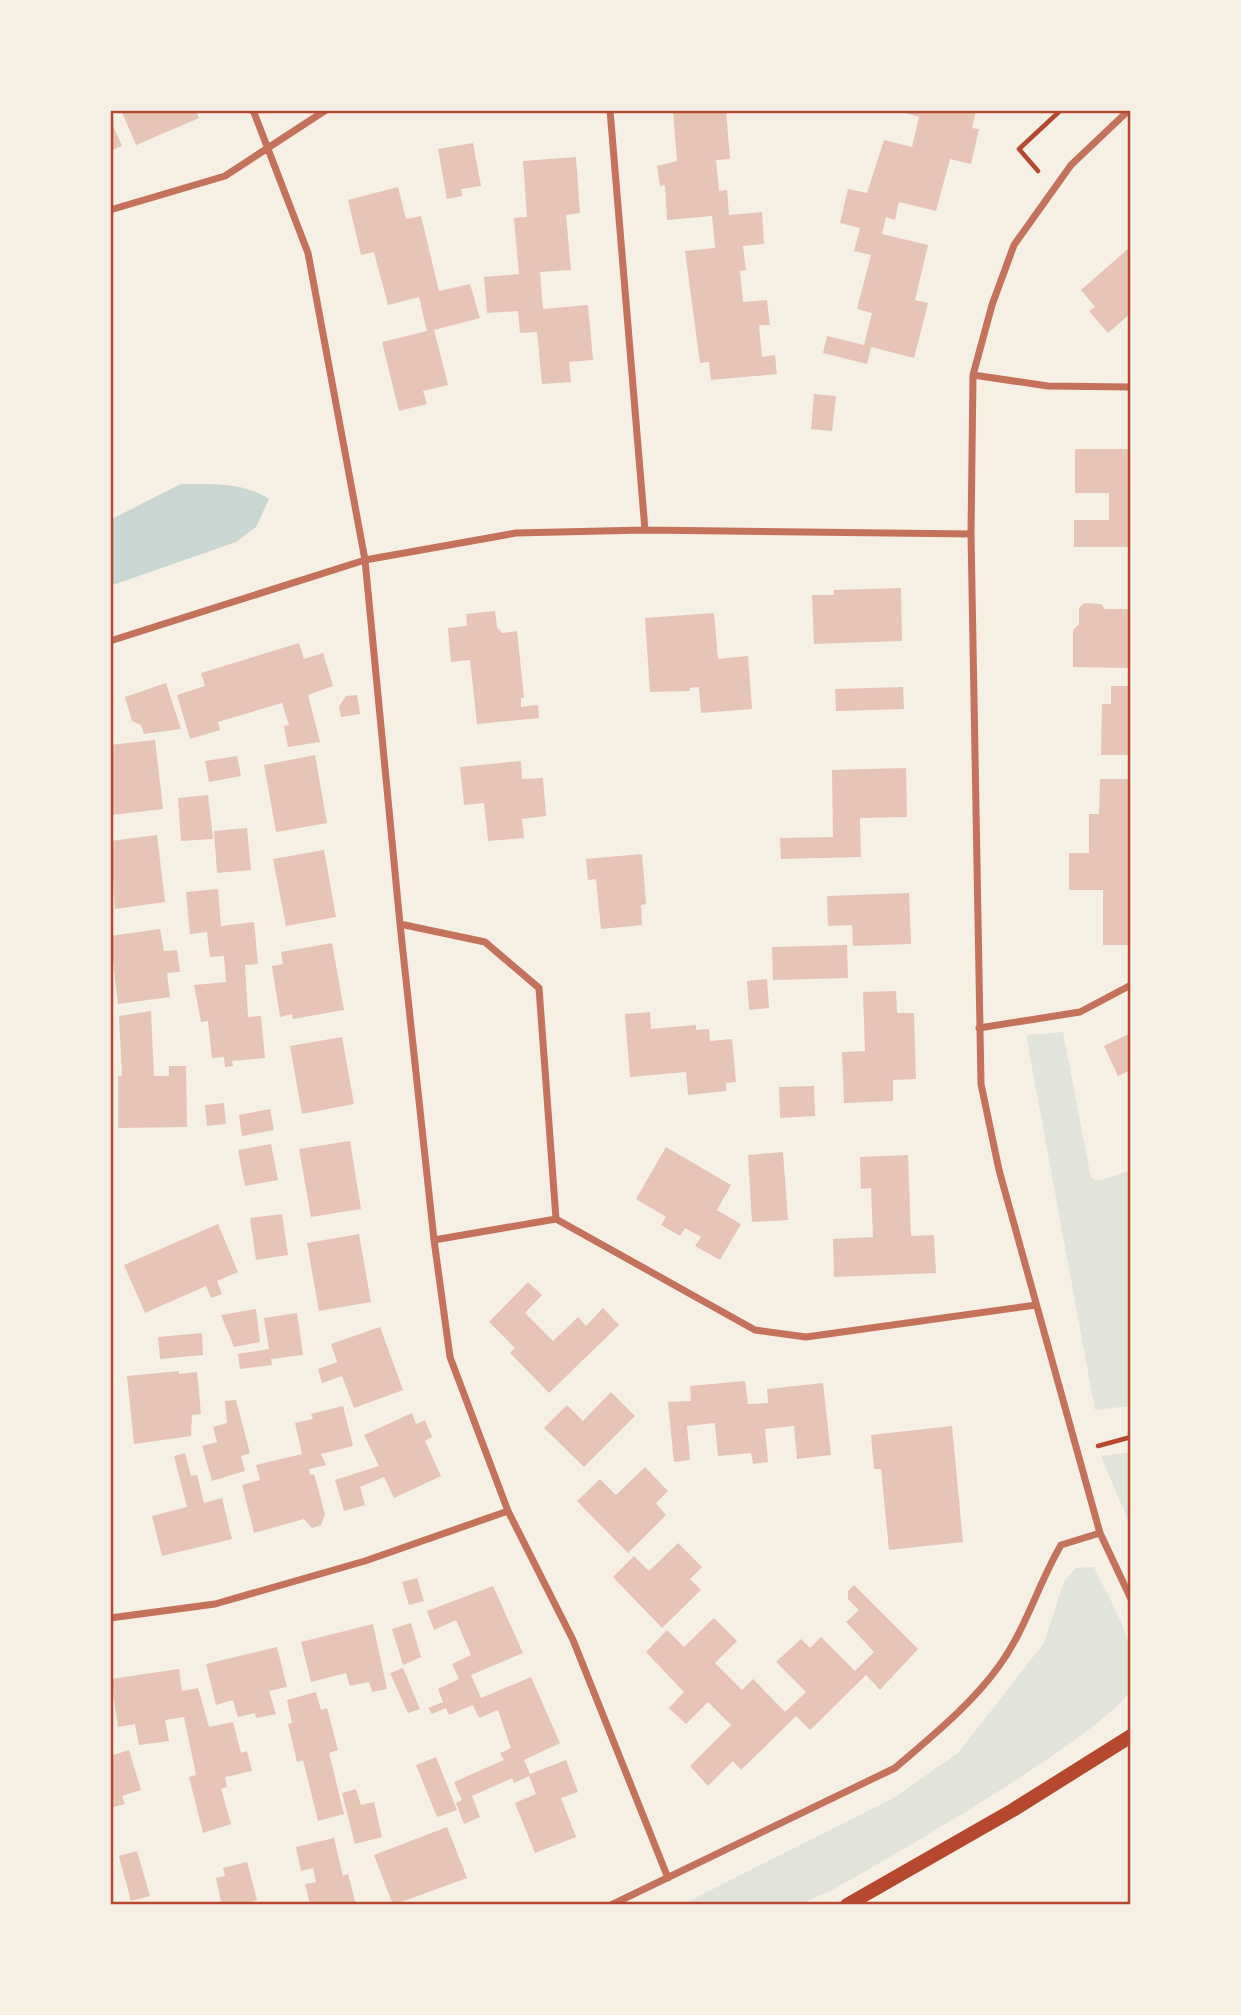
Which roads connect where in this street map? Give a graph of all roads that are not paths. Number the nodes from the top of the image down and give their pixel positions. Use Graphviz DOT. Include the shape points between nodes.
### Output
graph roads {
  1 [pos="253,110"];
  2 [pos="326,110"];
  3 [pos="610,110"];
  4 [pos="1129,110"];
  5 [pos="267,147"];
  6 [pos="110,210"];
  7 [pos="974,375"];
  8 [pos="1131,387"];
  9 [pos="645,530"];
  10 [pos="971,534"];
  11 [pos="365,560"];
  12 [pos="110,641"];
  13 [pos="400,924"];
  14 [pos="1131,985"];
  15 [pos="979,1028"];
  16 [pos="556,1219"];
  17 [pos="434,1240"];
  18 [pos="1036,1305"];
  19 [pos="508,1511"];
  20 [pos="1100,1534"];
  21 [pos="1131,1600"];
  22 [pos="110,1618"];
  23 [pos="1131,1736"];
  24 [pos="668,1878"];
  25 [pos="611,1905"];
  26 [pos="847,1905"];
  1 -- 5 [label="street"];
  2 -- 5 [label="street"];
  3 -- 9 [label="street"];
  4 -- 7 [label="street" via="1071,165 1014,245"];
  5 -- 6 [label="street" via="225,176"];
  5 -- 11 [label="street" via="308,253"];
  7 -- 8 [label="street" via="1048,386"];
  7 -- 10 [label="street"];
  9 -- 10 [label="street"];
  9 -- 11 [label="street" via="516,533"];
  10 -- 15 [label="street"];
  11 -- 12 [label="street"];
  11 -- 13 [label="street"];
  13 -- 16 [label="street" via="485,942 539,988"];
  13 -- 17 [label="street"];
  14 -- 15 [label="street" via="1080,1013"];
  15 -- 18 [label="street" via="987,1118"];
  16 -- 17 [label="street"];
  16 -- 18 [label="street" via="755,1330 806,1337"];
  17 -- 19 [label="street" via="450,1357"];
  18 -- 20 [label="street"];
  19 -- 22 [label="street" via="365,1562 215,1604"];
  19 -- 24 [label="street" via="573,1640"];
  20 -- 21 [label="street"];
  20 -- 24 [label="street" via="1060,1545 1000,1665 941,1728 895,1768"];
  23 -- 26 [label="main road"];
  24 -- 25 [label="street"];
}
